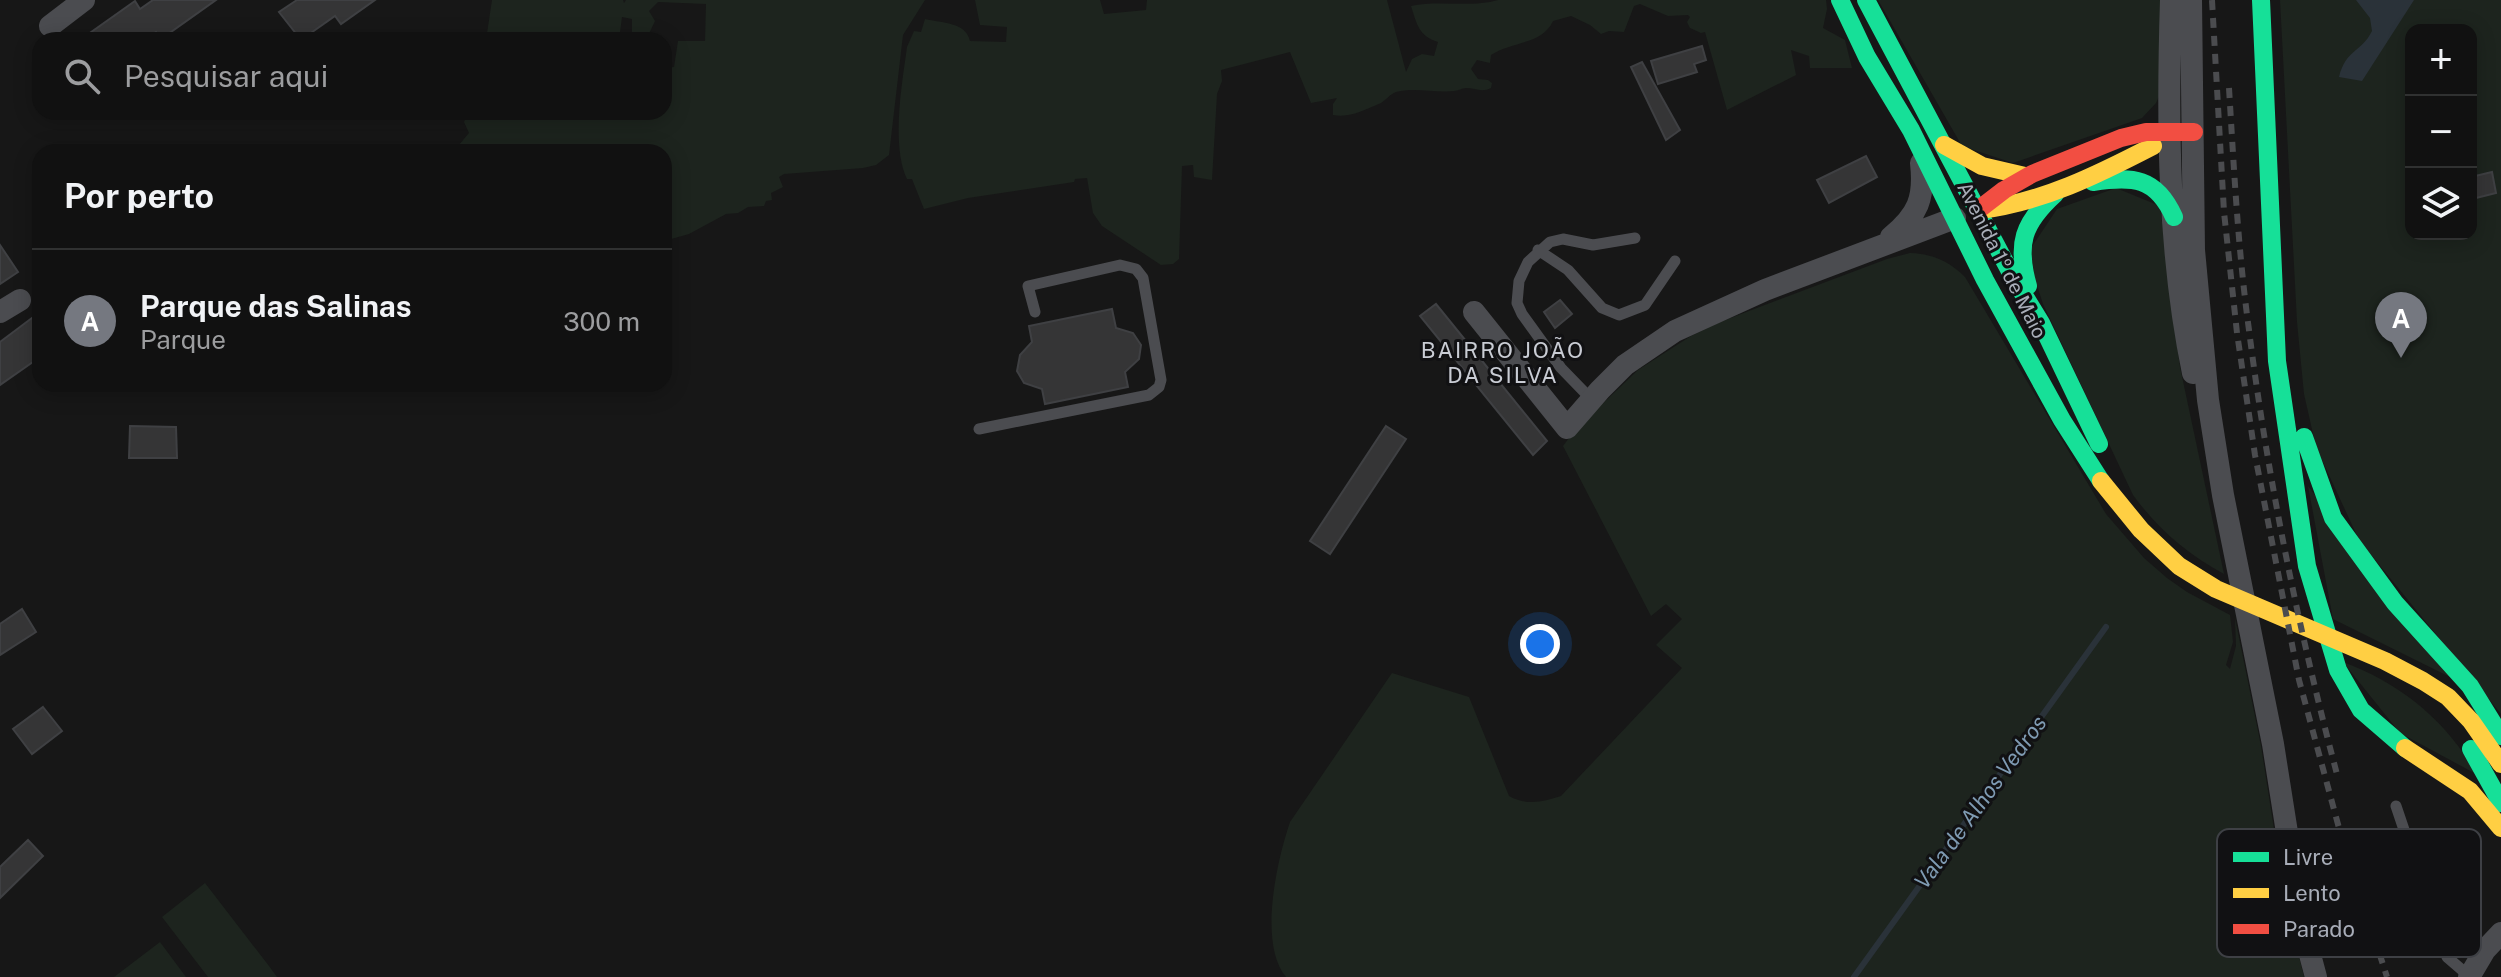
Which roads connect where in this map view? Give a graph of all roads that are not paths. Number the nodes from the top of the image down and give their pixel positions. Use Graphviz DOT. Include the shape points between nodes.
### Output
graph roads {
  1 [pos="84,0"];
  2 [pos="1840,0"];
  3 [pos="1866,0"];
  4 [pos="2171,0"];
  5 [pos="2191,0"];
  6 [pos="2261,0"];
  7 [pos="50,26"];
  8 [pos="1911,130"];
  9 [pos="2194,132"];
  10 [pos="2171,135"];
  11 [pos="1944,145"];
  12 [pos="2025,176"];
  13 [pos="2078,184"];
  14 [pos="2057,193"];
  15 [pos="1978,210"];
  16 [pos="2174,217"];
  17 [pos="1955,218"];
  18 [pos="1635,238"];
  19 [pos="1880,245"];
  20 [pos="1538,250"];
  21 [pos="1675,261"];
  22 [pos="20,300"];
  23 [pos="0,312"];
  24 [pos="1035,312"];
  25 [pos="1474,312"];
  26 [pos="2041,323"];
  27 [pos="2277,361"];
  28 [pos="1592,400"];
  29 [pos="979,429"];
  30 [pos="2223,495"];
  31 [pos="2141,530"];
  32 [pos="2385,661"];
  33 [pos="2501,736"];
  34 [pos="2501,764"];
  35 [pos="2501,803"];
  36 [pos="2396,806"];
  37 [pos="2501,828"];
  38 [pos="2286,829"];
  39 [pos="2404,829"];
  40 [pos="2501,933"];
  41 [pos="2311,957"];
  42 [pos="2447,957"];
  43 [pos="2481,957"];
  44 [pos="2481,957"];
  45 [pos="2316,977"];
  46 [pos="2469,977"];
  1 -- 7 [label="street"];
  2 -- 8 [label="main road, Avenida 1º de Maio"];
  3 -- 11 [label="main road, Avenida 1º de Maio"];
  4 -- 10 [label="street"];
  5 -- 9 [label="street"];
  6 -- 27 [label="main road"];
  8 -- 17 [label="main road, Avenida 1º de Maio"];
  8 -- 19 [label="street" via="1923,187 1911,218"];
  9 -- 10 [label="main road"];
  9 -- 30 [label="street" via="2194,250"];
  10 -- 12 [label="main road" via="2138,133"];
  10 -- 13 [label="main road"];
  10 -- 16 [label="street"];
  11 -- 12 [label="main road" via="1973,163"];
  11 -- 15 [label="main road, Avenida 1º de Maio"];
  12 -- 15 [label="main road"];
  13 -- 14 [label="main road"];
  13 -- 16 [label="main road" via="2117,178 2142,181 2163,194"];
  14 -- 15 [label="main road" via="2016,206"];
  14 -- 26 [label="main road" via="2035,212 2020,248 2021,267"];
  15 -- 17 [label="main road"];
  15 -- 26 [label="main road, Avenida 1º de Maio"];
  16 -- 30 [label="street" via="2187,341"];
  17 -- 19 [label="street"];
  17 -- 31 [label="main road, Avenida 1º de Maio" via="2062,420 2096,475"];
  18 -- 20 [label="lane" via="1593,245 1563,239"];
  19 -- 28 [label="street" via="1675,331 1625,365"];
  20 -- 21 [label="lane" via="1568,270 1602,308 1619,315 1645,305"];
  20 -- 28 [label="lane" via="1519,281 1517,303 1561,368"];
  22 -- 23 [label="street"];
  24 -- 29 [label="lane" via="1028,286 1120,265 1136,269 1143,278 1159,387 1149,395"];
  25 -- 28 [label="street" via="1567,428"];
  26 -- 31 [label="main road, Avenida 1º de Maio"];
  27 -- 33 [label="main road" via="2333,518 2395,603 2470,686"];
  27 -- 37 [label="main road" via="2307,566 2338,670 2361,710 2394,740 2470,791"];
  30 -- 38 [label="street"];
  31 -- 32 [label="main road, Avenida 1º de Maio" via="2179,566 2216,589"];
  32 -- 34 [label="main road" via="2448,697"];
  32 -- 35 [label="main road" via="2466,741"];
  36 -- 39 [label="lane"];
  40 -- 43 [label="street"];
  41 -- 45 [label="street"];
  42 -- 46 [label="lane"];
  44 -- 46 [label="street"];
}
